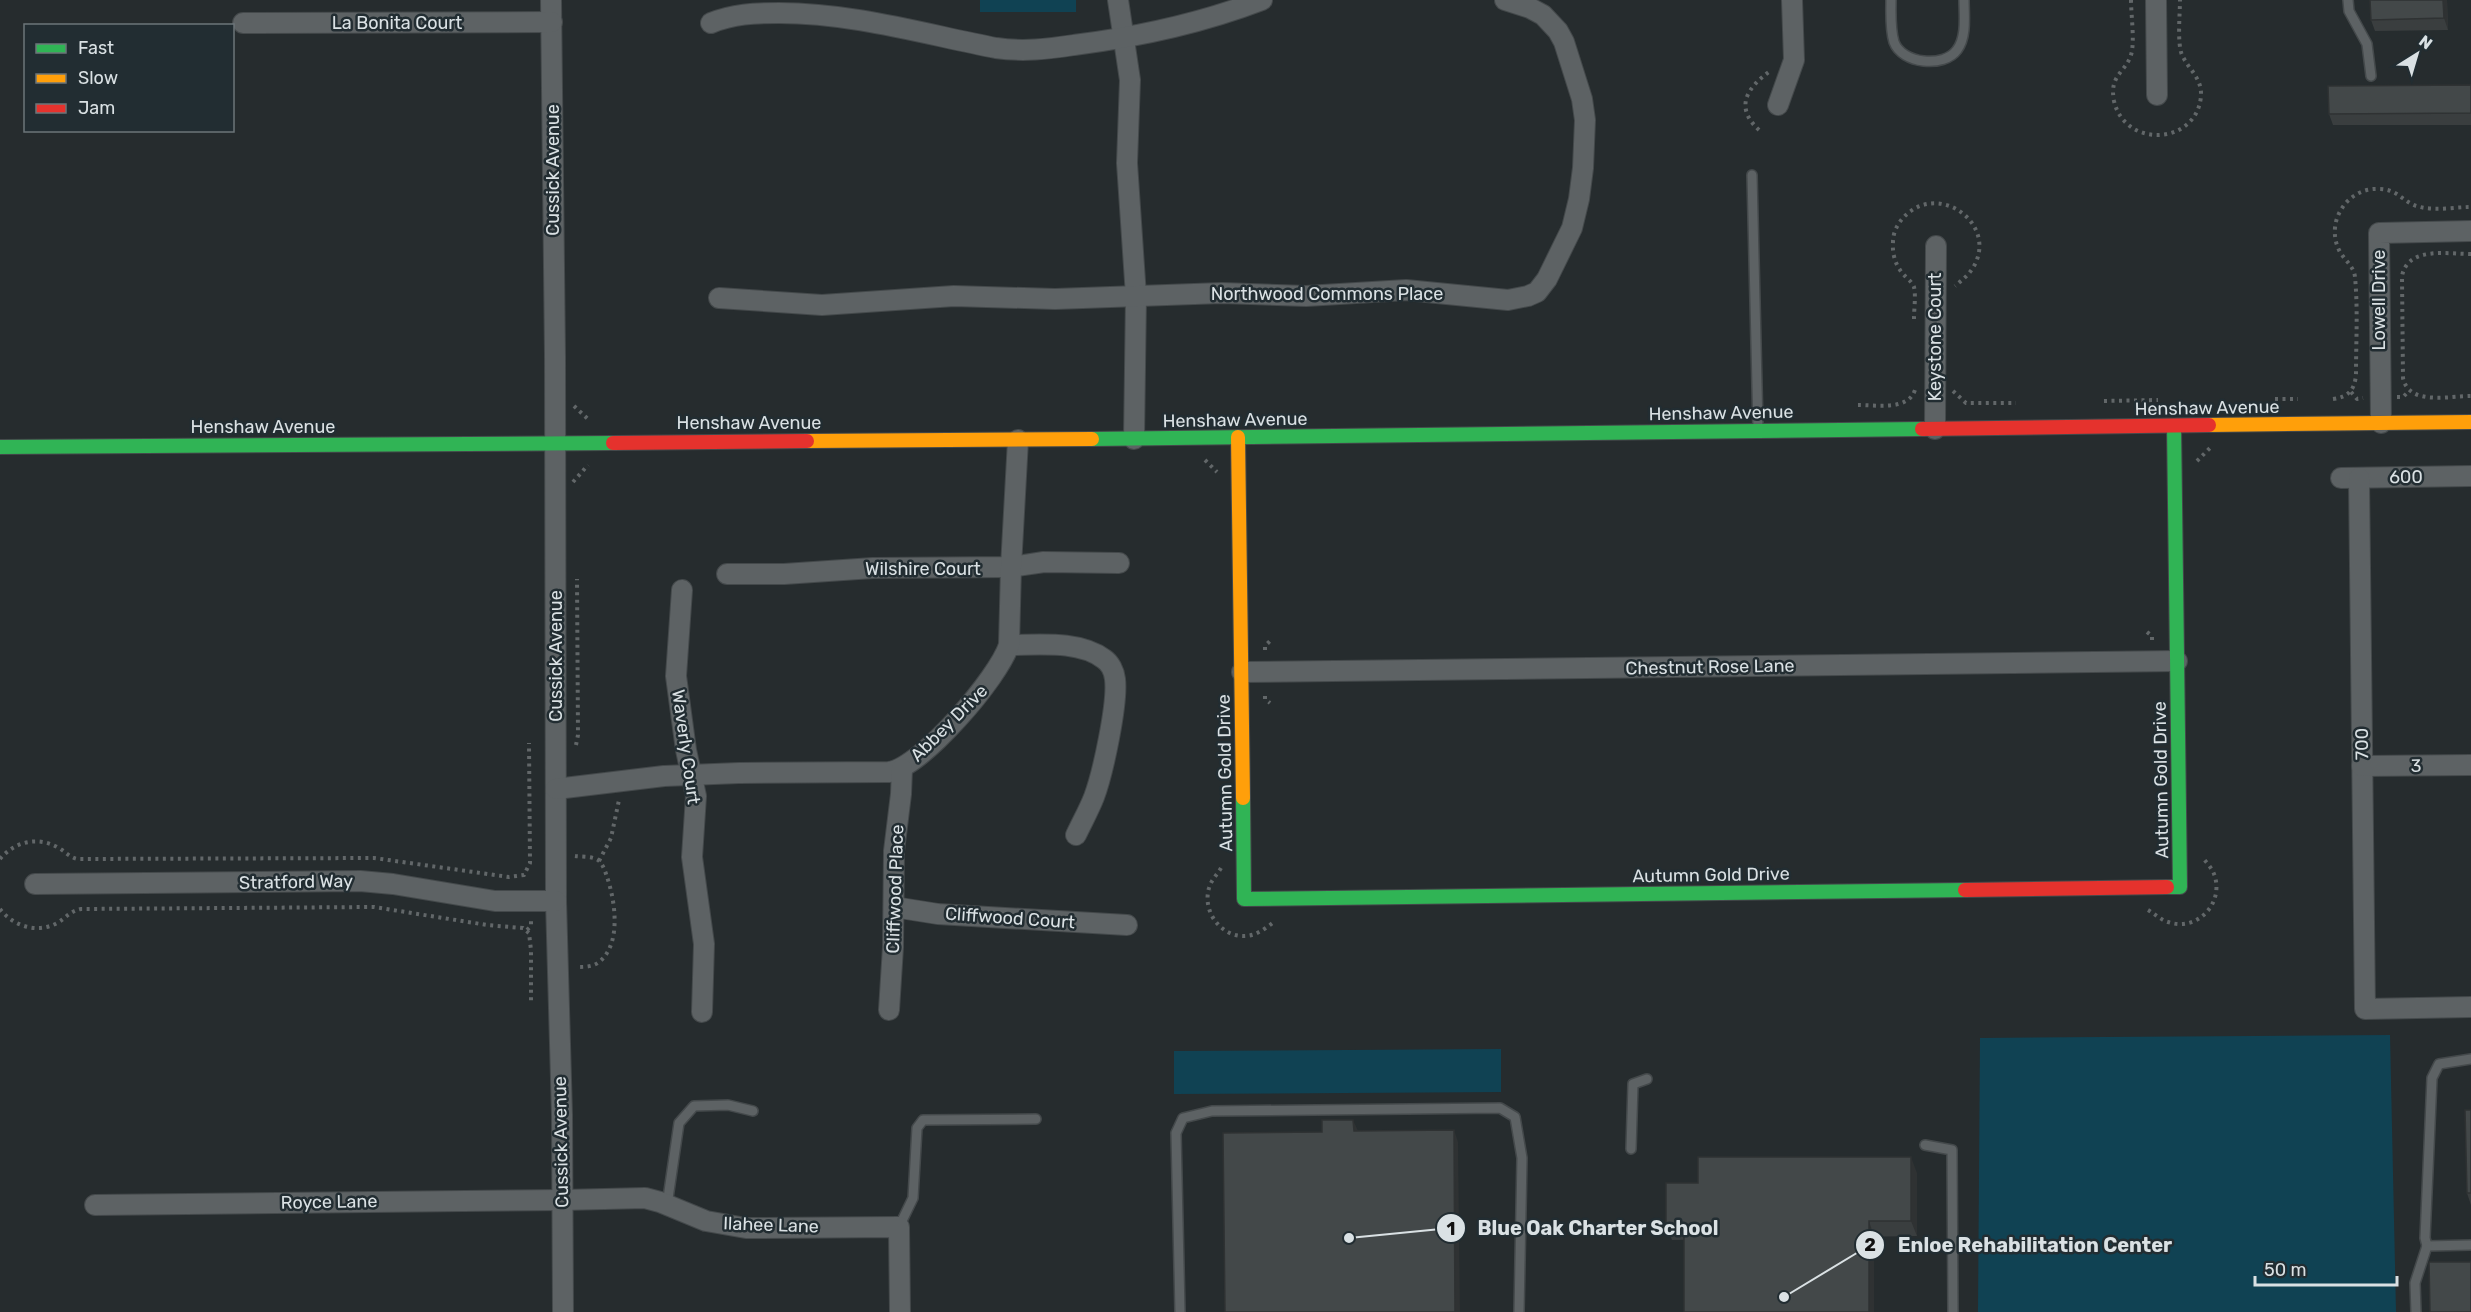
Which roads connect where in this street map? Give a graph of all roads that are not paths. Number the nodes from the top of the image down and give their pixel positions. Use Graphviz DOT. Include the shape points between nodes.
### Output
graph roads {
  1 [pos="551,0"];
  2 [pos="1118,0"];
  3 [pos="1262,0"];
  4 [pos="1505,0"];
  5 [pos="1792,0"];
  6 [pos="1892,0"];
  7 [pos="1964,0"];
  8 [pos="2156,0"];
  9 [pos="2348,0"];
  10 [pos="552,22"];
  11 [pos="711,22"];
  12 [pos="243,23"];
  13 [pos="1122,38"];
  14 [pos="2371,76"];
  15 [pos="2157,95"];
  16 [pos="1778,105"];
  17 [pos="1752,175"];
  18 [pos="2471,231"];
  19 [pos="1936,246"];
  20 [pos="1136,296"];
  21 [pos="719,298"];
  22 [pos="2471,422"];
  23 [pos="2381,423"];
  24 [pos="2174,426"];
  25 [pos="1935,429"];
  26 [pos="1758,431"];
  27 [pos="1238,438"];
  28 [pos="1134,439"];
  29 [pos="1018,440"];
  30 [pos="556,442"];
  31 [pos="0,447"];
  32 [pos="2471,476"];
  33 [pos="2350,478"];
  34 [pos="1119,563"];
  35 [pos="1011,567"];
  36 [pos="728,574"];
  37 [pos="682,590"];
  38 [pos="1009,645"];
  39 [pos="2177,661"];
  40 [pos="1242,672"];
  41 [pos="2471,765"];
  42 [pos="2362,766"];
  43 [pos="902,769"];
  44 [pos="690,775"];
  45 [pos="556,789"];
  46 [pos="1076,835"];
  47 [pos="35,884"];
  48 [pos="556,902"];
  49 [pos="894,907"];
  50 [pos="1127,925"];
  51 [pos="2471,1007"];
  52 [pos="889,1010"];
  53 [pos="702,1012"];
  54 [pos="2471,1059"];
  55 [pos="1647,1079"];
  56 [pos="753,1111"];
  57 [pos="1036,1119"];
  58 [pos="1925,1145"];
  59 [pos="1631,1149"];
  60 [pos="562,1200"];
  61 [pos="95,1204"];
  62 [pos="667,1205"];
  63 [pos="899,1227"];
  64 [pos="2471,1245"];
  65 [pos="2427,1246"];
  66 [pos="563,1312"];
  67 [pos="900,1312"];
  68 [pos="1180,1312"];
  69 [pos="1519,1312"];
  70 [pos="1953,1312"];
  71 [pos="2416,1312"];
  1 -- 10 [label="street, Cussick Avenue"];
  2 -- 13 [label="street"];
  3 -- 13 [label="street" via="1220,16"];
  4 -- 20 [label="street, Northwood Commons Place" via="1543,15 1558,31 1586,120 1576,214 1551,273 1537,292 1508,300 1406,290 1306,296"];
  5 -- 16 [label="street" via="1794,60"];
  6 -- 7 [label="lane" via="1894,42 1901,52 1925,61 1948,58 1956,51 1963,35"];
  8 -- 15 [label="street"];
  9 -- 14 [label="lane" via="2349,11 2367,44"];
  10 -- 12 [label="street, La Bonita Court"];
  10 -- 30 [label="street, Cussick Avenue"];
  11 -- 13 [label="street" via="748,13 823,14 1024,51"];
  13 -- 20 [label="street" via="1130,80 1127,183"];
  17 -- 26 [label="lane"];
  18 -- 23 [label="street, Lowell Drive" via="2379,232"];
  19 -- 25 [label="street, Keystone Court"];
  20 -- 21 [label="street, Northwood Commons Place" via="954,297 822,305"];
  20 -- 28 [label="street"];
  22 -- 23 [label="street, Henshaw Avenue"];
  23 -- 24 [label="street, Henshaw Avenue"];
  24 -- 25 [label="street, Henshaw Avenue"];
  24 -- 39 [label="street, Autumn Gold Drive"];
  25 -- 26 [label="street, Henshaw Avenue"];
  26 -- 27 [label="street, Henshaw Avenue"];
  27 -- 28 [label="street, Henshaw Avenue"];
  27 -- 40 [label="street, Autumn Gold Drive"];
  28 -- 29 [label="street, Henshaw Avenue"];
  29 -- 30 [label="street, Henshaw Avenue"];
  29 -- 35 [label="street, Abbey Drive"];
  30 -- 31 [label="street, Henshaw Avenue"];
  30 -- 45 [label="street, Cussick Avenue"];
  32 -- 33 [label="street, 600"];
  33 -- 42 [label="street, 700"];
  34 -- 35 [label="street, Wilshire Court" via="1044,562"];
  35 -- 36 [label="street, Wilshire Court"];
  35 -- 38 [label="street, Abbey Drive"];
  37 -- 44 [label="street, Waverly Court" via="676,676"];
  38 -- 43 [label="street, Abbey Drive" via="985,687 939,737"];
  38 -- 46 [label="street" via="1060,645 1086,650 1104,659 1114,672 1113,705 1099,783"];
  39 -- 40 [label="street, Chestnut Rose Lane"];
  39 -- 40 [label="street, Autumn Gold Drive" via="2180,887 1244,899"];
  41 -- 42 [label="street, 3"];
  42 -- 51 [label="street, 700" via="2365,1009"];
  43 -- 44 [label="street, Abbey Drive"];
  43 -- 49 [label="street, Cliffwood Place" via="894,851"];
  44 -- 45 [label="street, Abbey Drive"];
  44 -- 53 [label="street, Waverly Court" via="696,802 692,857 704,944"];
  45 -- 48 [label="street, Cussick Avenue"];
  47 -- 48 [label="street, Stratford Way" via="360,881 495,901"];
  48 -- 60 [label="street, Cussick Avenue"];
  49 -- 50 [label="street, Cliffwood Court" via="938,914"];
  49 -- 52 [label="street, Cliffwood Place"];
  54 -- 65 [label="lane" via="2439,1064 2432,1078"];
  55 -- 59 [label="lane" via="1634,1084"];
  56 -- 62 [label="lane" via="728,1105 694,1106 679,1123"];
  57 -- 63 [label="lane" via="923,1120 917,1128 913,1198"];
  58 -- 70 [label="lane" via="1952,1150"];
  60 -- 61 [label="street, Royce Lane"];
  60 -- 62 [label="street, Ilahee Lane" via="630,1197"];
  60 -- 66 [label="street, Cussick Avenue"];
  62 -- 63 [label="street, Ilahee Lane" via="706,1221 746,1228"];
  63 -- 67 [label="street"];
  64 -- 65 [label="lane"];
  65 -- 71 [label="lane" via="2415,1283"];
  68 -- 69 [label="lane" via="1176,1133 1183,1118 1212,1111 1500,1108 1515,1117 1522,1158"];
}
